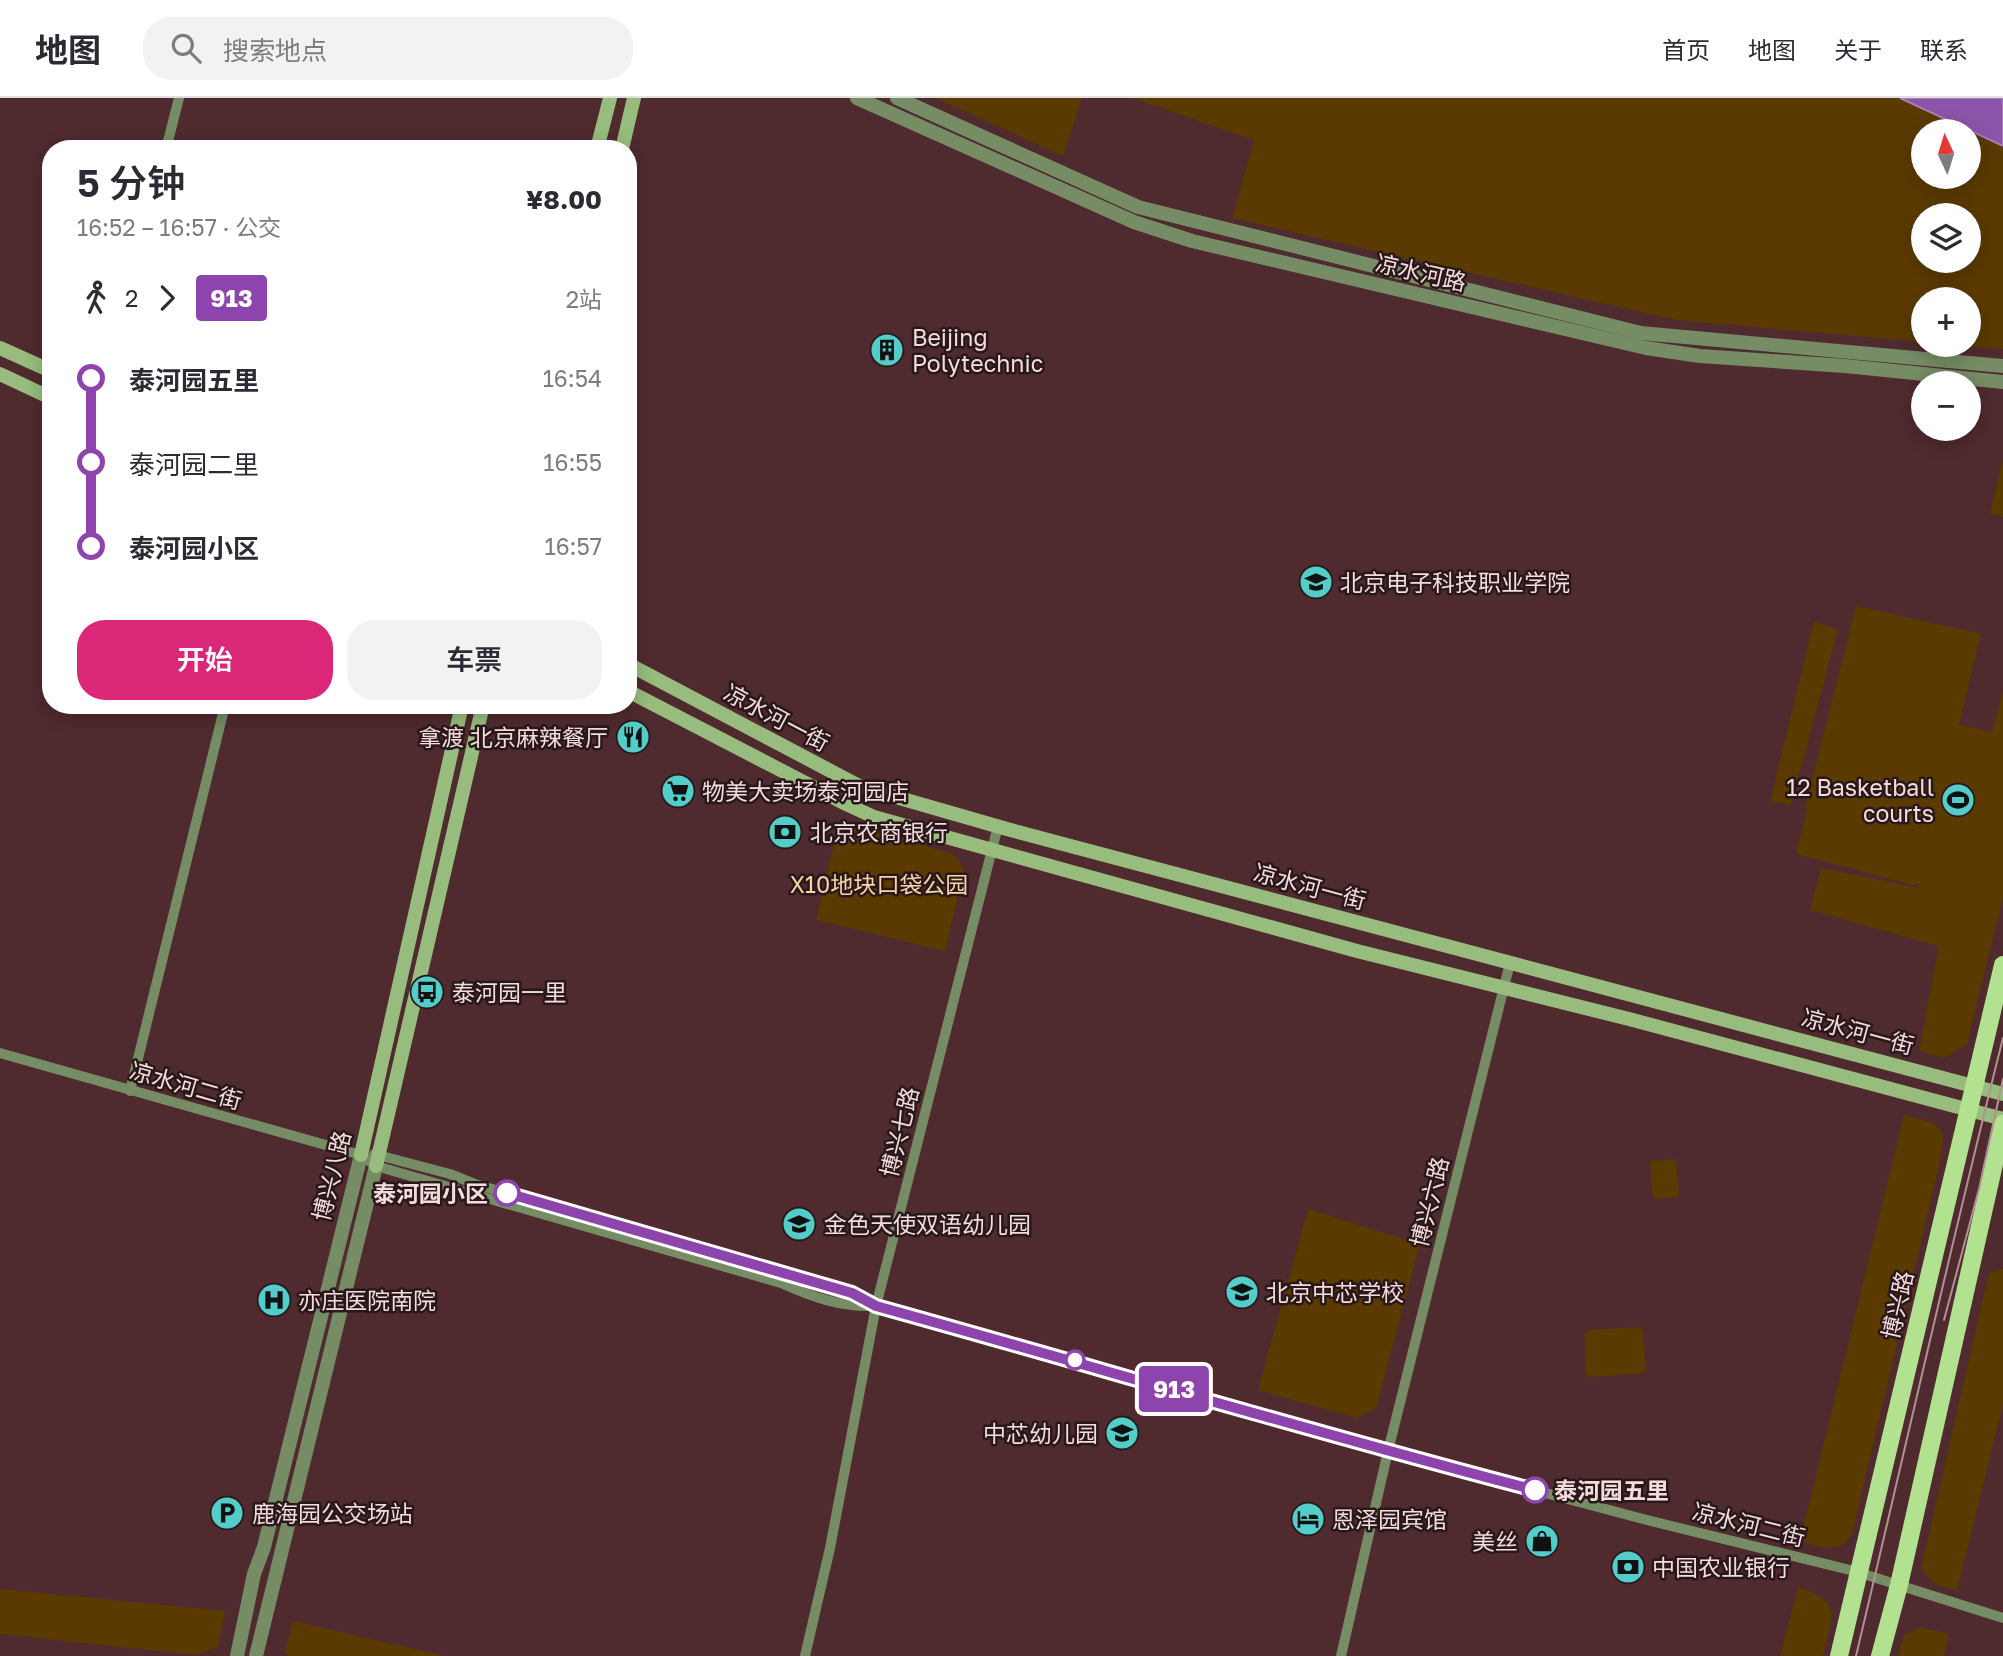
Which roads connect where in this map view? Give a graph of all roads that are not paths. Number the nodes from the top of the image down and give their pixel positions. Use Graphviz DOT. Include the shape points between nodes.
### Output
graph roads {
  1 [pos="179,98"];
  2 [pos="610,98"];
  3 [pos="634,98"];
  4 [pos="857,98"];
  5 [pos="897,98"];
  6 [pos="168,140"];
  7 [pos="599,140"];
  8 [pos="624,140"];
  9 [pos="0,348"];
  10 [pos="2003,366"];
  11 [pos="42,367"];
  12 [pos="0,374"];
  13 [pos="2003,382"];
  14 [pos="42,394"];
  15 [pos="637,669"];
  16 [pos="637,696"];
  17 [pos="223,714"];
  18 [pos="460,714"];
  19 [pos="481,714"];
  20 [pos="953,813"];
  21 [pos="998,826"];
  22 [pos="943,836"];
  23 [pos="992,850"];
  24 [pos="1510,963"];
  25 [pos="2003,965"];
  26 [pos="1504,987"];
  27 [pos="0,1053"];
  28 [pos="1975,1086"];
  29 [pos="130,1091"];
  30 [pos="2003,1094"];
  31 [pos="1968,1109"];
  32 [pos="2003,1122"];
  33 [pos="361,1155"];
  34 [pos="377,1160"];
  35 [pos="876,1306"];
  36 [pos="1388,1451"];
  37 [pos="1860,1573"];
  38 [pos="1899,1585"];
  39 [pos="2003,1618"];
  40 [pos="236,1656"];
  41 [pos="256,1656"];
  42 [pos="805,1656"];
  43 [pos="1341,1656"];
  44 [pos="1839,1656"];
  45 [pos="1880,1656"];
  1 -- 6 [label="street"];
  2 -- 7 [label="main road"];
  3 -- 8 [label="main road"];
  4 -- 13 [label="street, 凉水河路" via="1134,222 1192,241 1646,348"];
  5 -- 10 [label="street, 凉水河路" via="1138,207 1641,333"];
  9 -- 11 [label="main road"];
  12 -- 14 [label="main road"];
  15 -- 20 [label="main road, 凉水河一街" via="861,787"];
  16 -- 22 [label="main road, 凉水河一街" via="874,817"];
  17 -- 29 [label="street"];
  18 -- 33 [label="main road, 博兴八路"];
  19 -- 34 [label="main road, 博兴八路"];
  20 -- 21 [label="main road, 凉水河一街"];
  20 -- 22 [label="main road" via="955,827"];
  21 -- 23 [label="street, 博兴七路"];
  21 -- 24 [label="main road, 凉水河一街"];
  22 -- 23 [label="main road, 凉水河一街"];
  23 -- 26 [label="main road, 凉水河一街"];
  23 -- 35 [label="street, 博兴七路"];
  24 -- 26 [label="street, 博兴六路"];
  24 -- 28 [label="main road, 凉水河一街"];
  25 -- 28 [label="main road, 博兴路"];
  26 -- 31 [label="main road, 凉水河一街"];
  26 -- 36 [label="street, 博兴六路"];
  27 -- 29 [label="street, 凉水河二街"];
  28 -- 30 [label="main road, 凉水河一街"];
  28 -- 31 [label="main road, 博兴路"];
  29 -- 33 [label="street, 凉水河二街"];
  31 -- 32 [label="main road, 凉水河一街"];
  31 -- 37 [label="main road, 博兴路"];
  32 -- 38 [label="main road"];
  33 -- 34 [label="street, 凉水河二街"];
  33 -- 40 [label="street, 博兴八路"];
  34 -- 35 [label="street, 凉水河二街" via="850,1307"];
  34 -- 41 [label="street, 博兴八路"];
  35 -- 36 [label="street, 凉水河二街"];
  35 -- 42 [label="street, 博兴七路"];
  36 -- 37 [label="street, 凉水河二街"];
  36 -- 43 [label="street, 博兴六路"];
  37 -- 38 [label="street, 凉水河二街"];
  37 -- 44 [label="main road, 博兴路"];
  38 -- 39 [label="street, 凉水河二街"];
  38 -- 45 [label="main road"];
}
